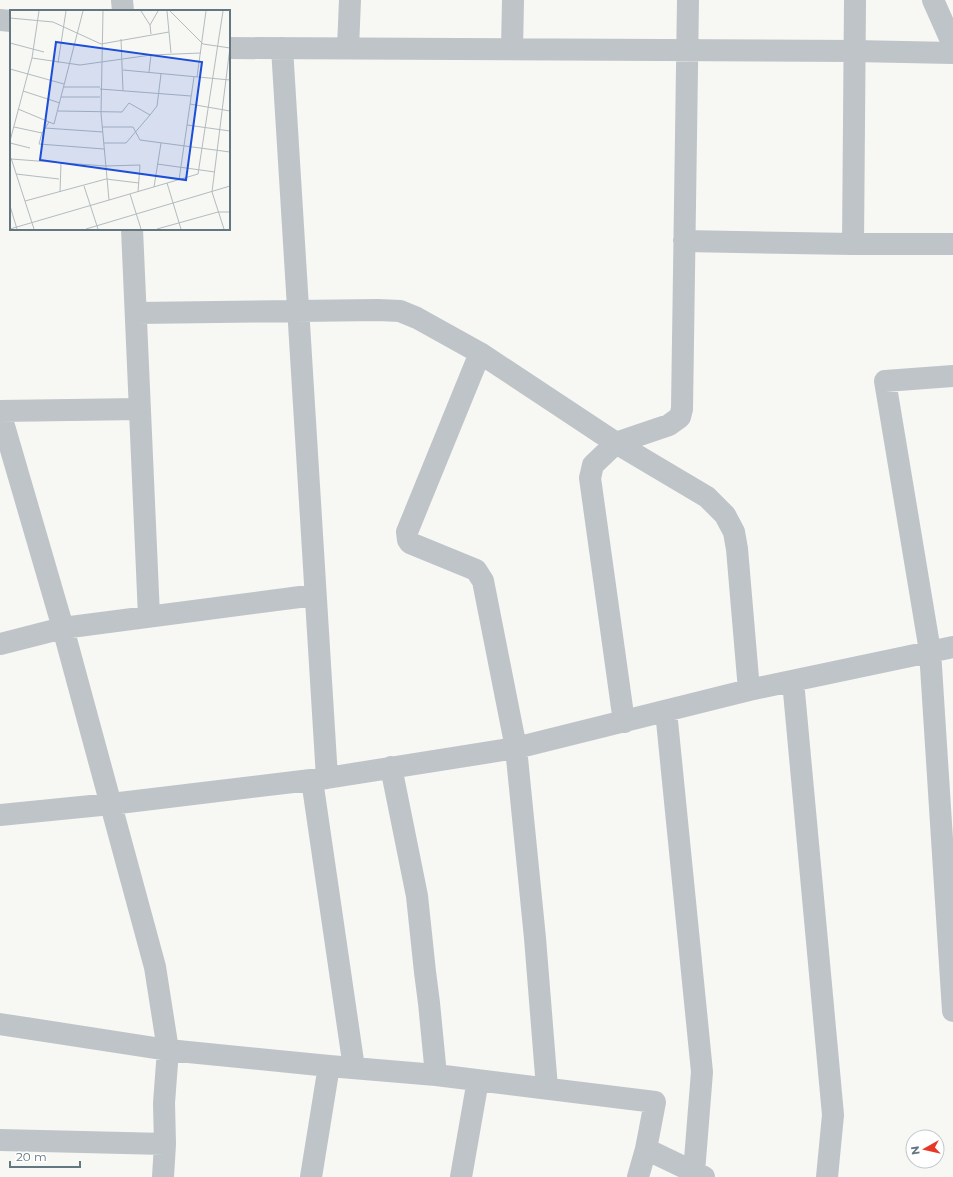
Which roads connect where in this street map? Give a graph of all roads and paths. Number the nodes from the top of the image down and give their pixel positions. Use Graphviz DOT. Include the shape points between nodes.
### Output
graph roads {
  1 [pos="350,0"];
  2 [pos="513,0"];
  3 [pos="688,0"];
  4 [pos="855,0"];
  5 [pos="933,0"];
  6 [pos="0,20"];
  7 [pos="10,21"];
  8 [pos="953,45"];
  9 [pos="230,48"];
  10 [pos="282,48"];
  11 [pos="348,48"];
  12 [pos="512,49"];
  13 [pos="687,50"];
  14 [pos="854,51"];
  15 [pos="953,53"];
  16 [pos="132,230"];
  17 [pos="684,241"];
  18 [pos="853,244"];
  19 [pos="953,244"];
  20 [pos="298,312"];
  21 [pos="136,313"];
  22 [pos="480,353"];
  23 [pos="953,376"];
  24 [pos="140,409"];
  25 [pos="0,412"];
  26 [pos="616,443"];
  27 [pos="315,595"];
  28 [pos="149,616"];
  29 [pos="64,628"];
  30 [pos="0,644"];
  31 [pos="953,647"];
  32 [pos="930,651"];
  33 [pos="792,681"];
  34 [pos="749,690"];
  35 [pos="666,711"];
  36 [pos="624,722"];
  37 [pos="516,748"];
  38 [pos="391,767"];
  39 [pos="319,779"];
  40 [pos="111,804"];
  41 [pos="0,815"];
  42 [pos="953,1008"];
  43 [pos="953,1011"];
  44 [pos="0,1024"];
  45 [pos="168,1050"];
  46 [pos="329,1066"];
  47 [pos="354,1068"];
  48 [pos="436,1075"];
  49 [pos="478,1080"];
  50 [pos="547,1088"];
  51 [pos="0,1140"];
  52 [pos="165,1144"];
  53 [pos="646,1149"];
  54 [pos="699,1175"];
  55 [pos="163,1177"];
  56 [pos="311,1177"];
  57 [pos="461,1177"];
  58 [pos="638,1177"];
  59 [pos="827,1177"];
  1 -- 11 [label="street"];
  2 -- 12 [label="street"];
  3 -- 13 [label="street"];
  4 -- 14 [label="street"];
  5 -- 8 [label="street"];
  6 -- 7 [label="street"];
  9 -- 10 [label="street"];
  10 -- 11 [label="street"];
  10 -- 20 [label="street"];
  11 -- 12 [label="street"];
  12 -- 13 [label="street"];
  13 -- 14 [label="street"];
  13 -- 17 [label="street"];
  14 -- 15 [label="street"];
  14 -- 18 [label="street"];
  16 -- 21 [label="street"];
  17 -- 18 [label="street"];
  17 -- 26 [label="street" via="680,417 669,425"];
  18 -- 19 [label="street"];
  20 -- 21 [label="street"];
  20 -- 22 [label="street" via="400,311"];
  20 -- 27 [label="street"];
  21 -- 24 [label="street"];
  22 -- 26 [label="street"];
  22 -- 37 [label="street" via="407,536 410,543 476,570 483,581"];
  23 -- 32 [label="street" via="886,381"];
  24 -- 25 [label="street"];
  24 -- 28 [label="street"];
  25 -- 29 [label="street"];
  26 -- 34 [label="street" via="707,497 725,515 734,532 737,549"];
  26 -- 36 [label="street" via="593,465 590,478"];
  27 -- 28 [label="street"];
  27 -- 39 [label="street"];
  28 -- 29 [label="street"];
  29 -- 30 [label="street"];
  29 -- 40 [label="street"];
  31 -- 32 [label="street"];
  32 -- 33 [label="street"];
  32 -- 42 [label="street"];
  33 -- 34 [label="street"];
  33 -- 59 [label="street" via="833,1115"];
  34 -- 35 [label="street"];
  35 -- 36 [label="street"];
  35 -- 54 [label="street" via="702,1072"];
  36 -- 37 [label="street"];
  37 -- 38 [label="street"];
  37 -- 50 [label="street"];
  38 -- 39 [label="street"];
  38 -- 48 [label="street" via="417,896"];
  39 -- 40 [label="street"];
  39 -- 47 [label="street"];
  40 -- 41 [label="street"];
  40 -- 45 [label="street" via="155,967"];
  42 -- 43 [label="street"];
  44 -- 45 [label="street"];
  45 -- 46 [label="street"];
  45 -- 52 [label="street" via="164,1103"];
  46 -- 47 [label="street"];
  46 -- 56 [label="street"];
  47 -- 48 [label="street"];
  48 -- 49 [label="street"];
  49 -- 50 [label="street"];
  49 -- 57 [label="street"];
  50 -- 53 [label="street" via="654,1102"];
  51 -- 52 [label="street"];
  52 -- 55 [label="street"];
  53 -- 54 [label="street"];
  53 -- 58 [label="street"];
}
